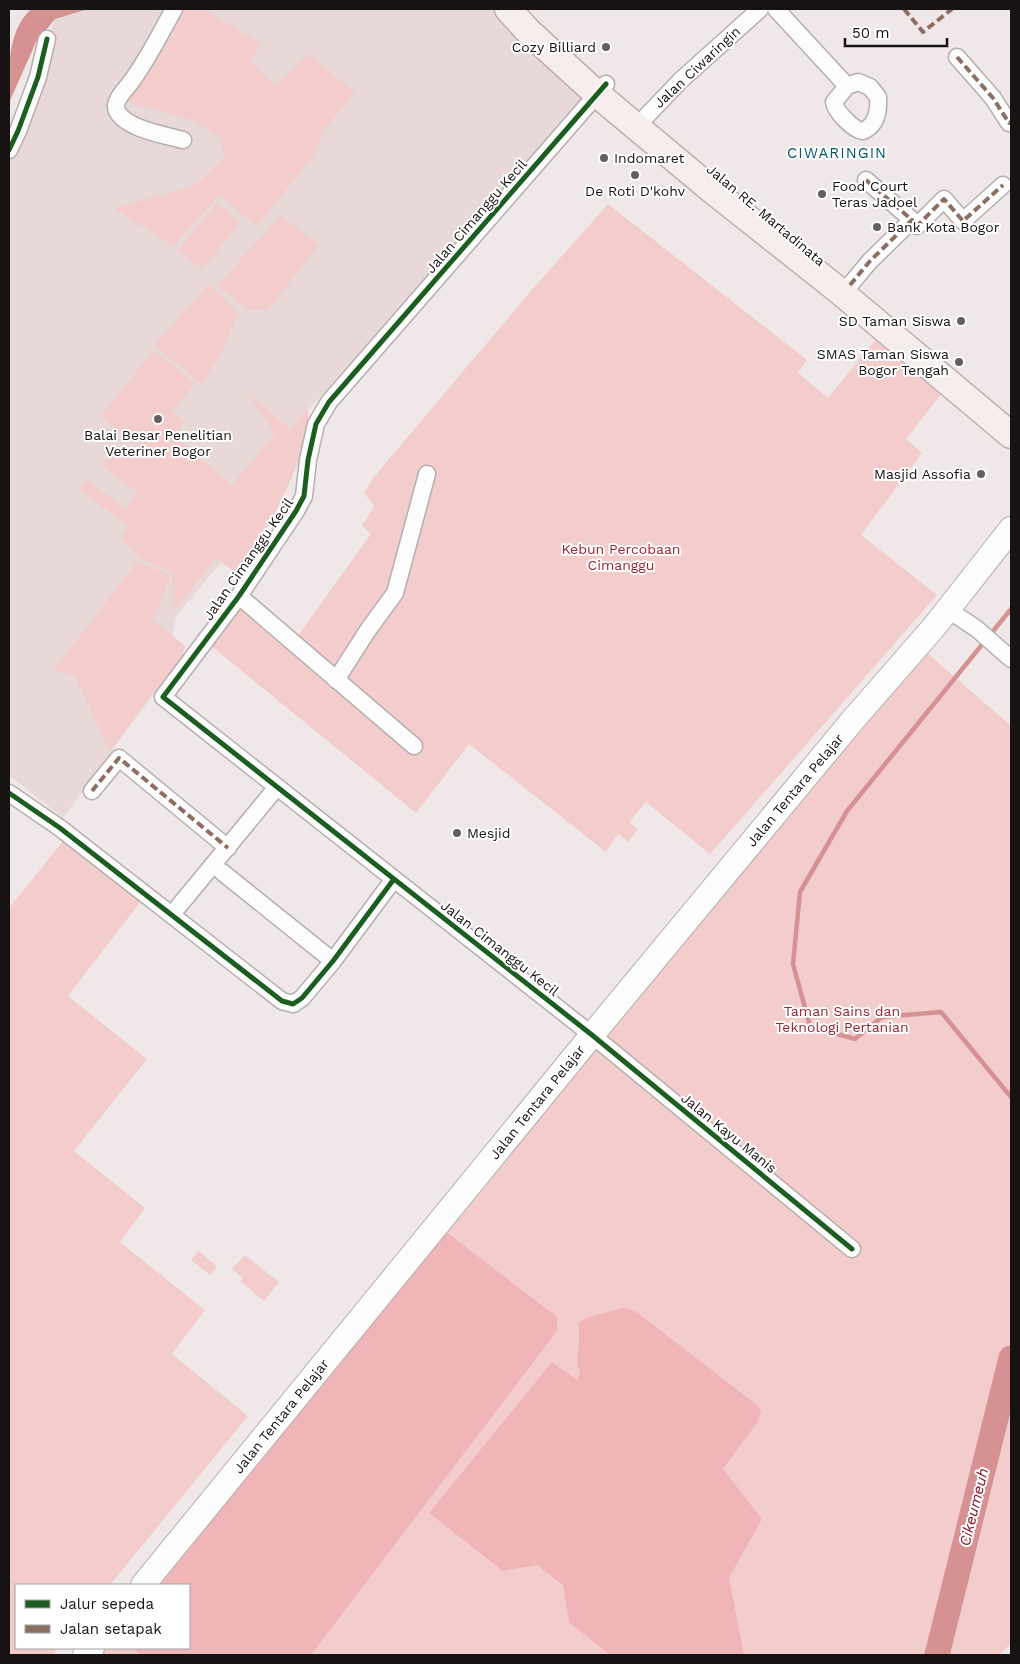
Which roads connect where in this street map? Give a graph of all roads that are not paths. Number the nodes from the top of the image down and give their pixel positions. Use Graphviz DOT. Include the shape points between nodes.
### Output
graph roads {
  1 [pos="174,9"];
  2 [pos="508,9"];
  3 [pos="522,9"];
  4 [pos="760,9"];
  5 [pos="776,9"];
  6 [pos="47,39"];
  7 [pos="957,57"];
  8 [pos="847,86"];
  9 [pos="601,89"];
  10 [pos="641,122"];
  11 [pos="1011,122"];
  12 [pos="183,140"];
  13 [pos="9,150"];
  14 [pos="866,180"];
  15 [pos="1003,185"];
  16 [pos="912,220"];
  17 [pos="850,285"];
  18 [pos="957,383"];
  19 [pos="1011,421"];
  20 [pos="1011,435"];
  21 [pos="426,474"];
  22 [pos="1011,529"];
  23 [pos="238,596"];
  24 [pos="947,609"];
  25 [pos="1010,658"];
  26 [pos="336,680"];
  27 [pos="414,746"];
  28 [pos="278,787"];
  29 [pos="92,791"];
  30 [pos="9,792"];
  31 [pos="228,848"];
  32 [pos="222,872"];
  33 [pos="394,879"];
  34 [pos="178,907"];
  35 [pos="333,961"];
  36 [pos="592,1035"];
  37 [pos="852,1250"];
  38 [pos="144,1584"];
  1 -- 12 [label="street" via="146,61 116,104 116,109 140,128"];
  2 -- 9 [label="main road" via="528,32"];
  3 -- 9 [label="main road, Jalan RE. Martadinata"];
  4 -- 10 [label="street, Jalan Ciwaringin"];
  5 -- 8 [label="street"];
  6 -- 13 [label="street" via="36,84"];
  7 -- 11 [label="street"];
  9 -- 10 [label="main road, Jalan RE. Martadinata"];
  9 -- 23 [label="street, Jalan Cimanggu Kecil" via="329,402 316,424 304,496"];
  10 -- 17 [label="main road, Jalan RE. Martadinata"];
  10 -- 18 [label="main road, Jalan RE. Martadinata" via="837,289"];
  14 -- 16 [label="street"];
  15 -- 16 [label="street" via="963,222 944,199 917,226"];
  16 -- 17 [label="street"];
  17 -- 18 [label="main road, Jalan RE. Martadinata"];
  18 -- 19 [label="main road, Jalan RE. Martadinata"];
  18 -- 20 [label="main road, Jalan RE. Martadinata"];
  21 -- 26 [label="street" via="395,593"];
  22 -- 24 [label="main road, Jalan Tentara Pelajar"];
  23 -- 26 [label="street"];
  23 -- 28 [label="street, Jalan Cimanggu Kecil" via="164,697"];
  24 -- 25 [label="street" via="977,629"];
  24 -- 36 [label="main road, Jalan Tentara Pelajar"];
  26 -- 27 [label="street"];
  28 -- 31 [label="street"];
  28 -- 33 [label="street, Jalan Cimanggu Kecil"];
  29 -- 31 [label="street" via="119,758"];
  30 -- 35 [label="street" via="282,1001 293,1004 302,998"];
  31 -- 34 [label="street"];
  32 -- 35 [label="street"];
  33 -- 35 [label="street"];
  33 -- 36 [label="street, Jalan Cimanggu Kecil"];
  36 -- 37 [label="street, Jalan Kayu Manis"];
  36 -- 38 [label="main road, Jalan Tentara Pelajar"];
}
